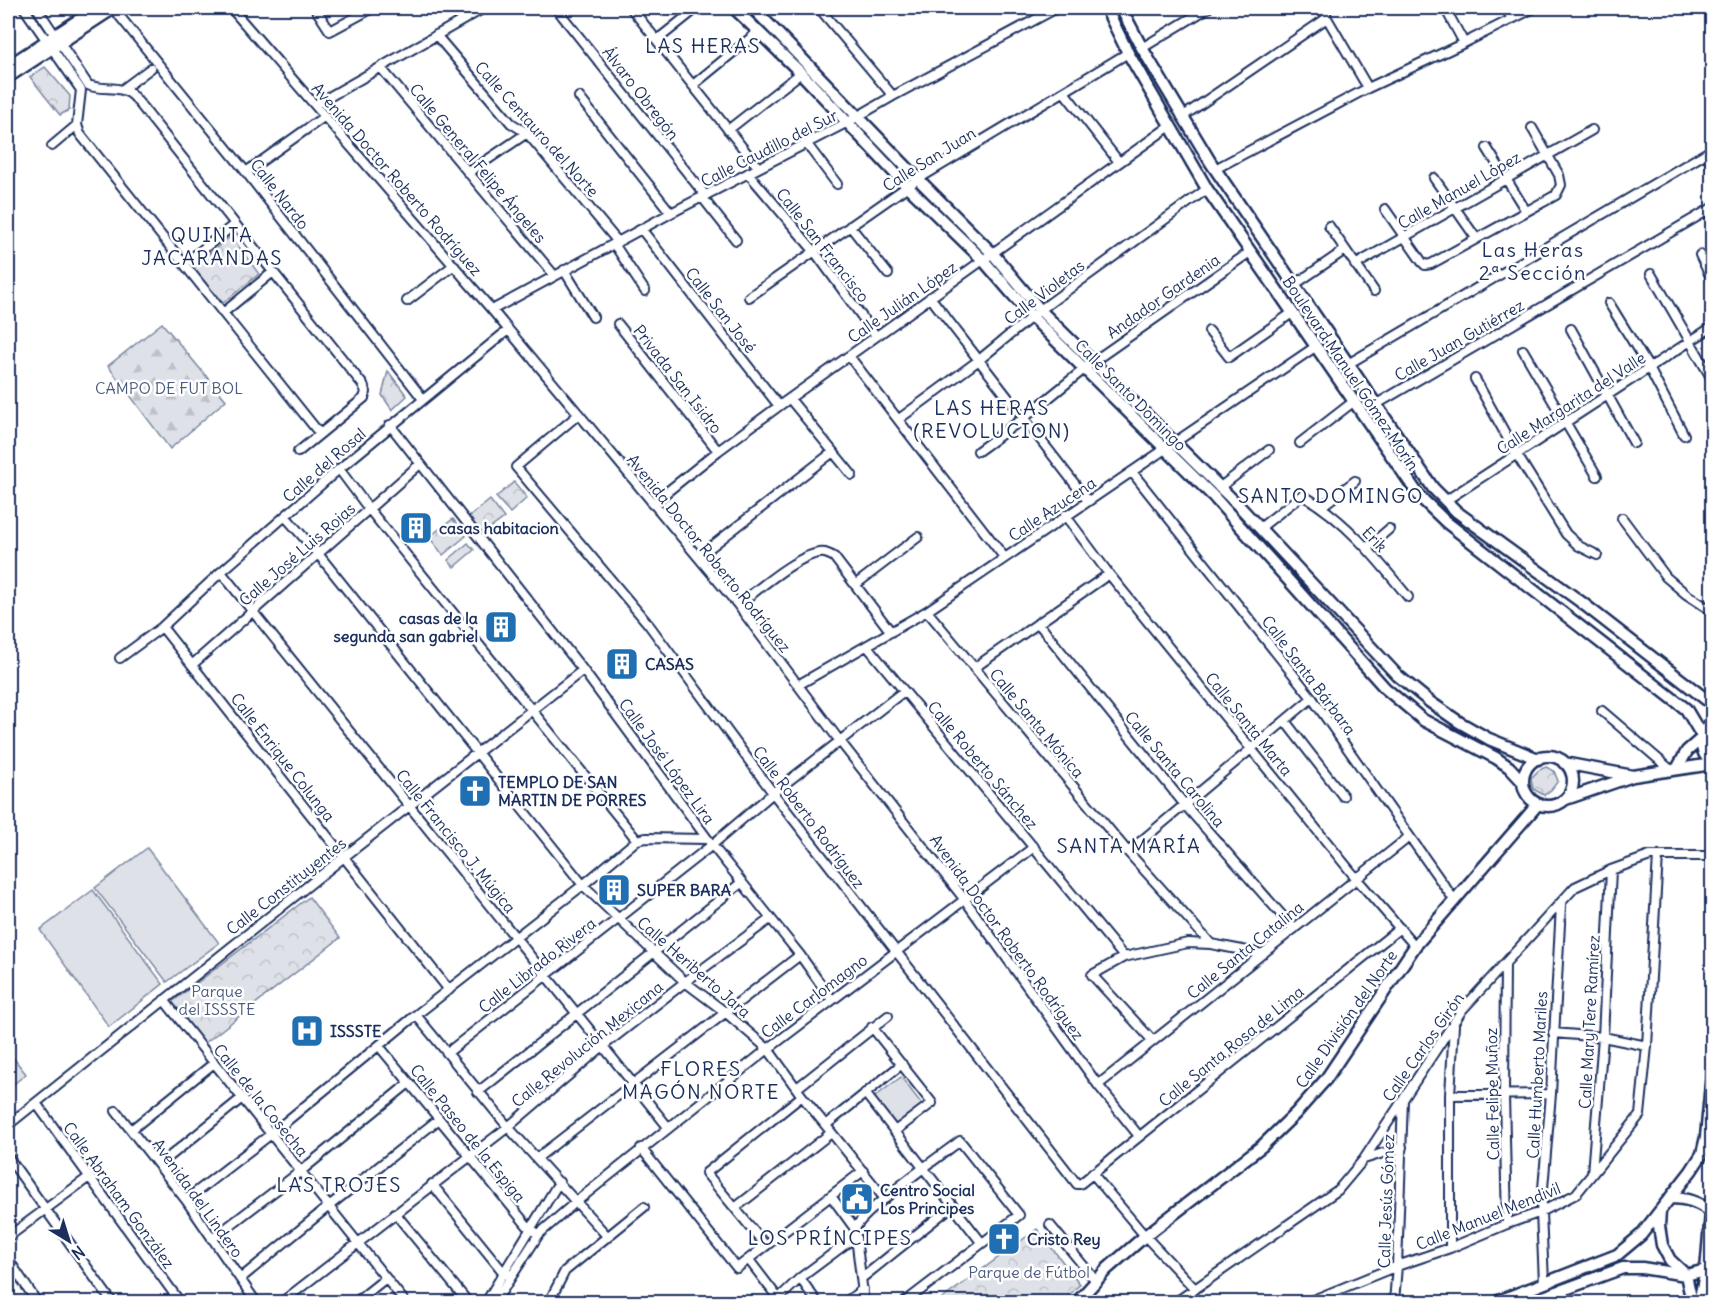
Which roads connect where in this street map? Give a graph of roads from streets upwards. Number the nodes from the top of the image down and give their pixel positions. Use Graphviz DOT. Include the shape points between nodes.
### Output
graph roads {
  1 [pos="24,8"];
  2 [pos="37,8"];
  3 [pos="97,8"];
  4 [pos="113,8"];
  5 [pos="231,8"];
  6 [pos="315,8"];
  7 [pos="373,8"];
  8 [pos="484,8"];
  9 [pos="556,8"];
  10 [pos="631,8"];
  11 [pos="697,8"];
  12 [pos="734,8"];
  13 [pos="753,8"];
  14 [pos="819,8"];
  15 [pos="1058,8"];
  16 [pos="1106,8"];
  17 [pos="1121,8"];
  18 [pos="1208,8"];
  19 [pos="1327,8"];
  20 [pos="1445,8"];
  21 [pos="1506,8"];
  22 [pos="1534,8"];
  23 [pos="1327,18"];
  24 [pos="1512,19"];
  25 [pos="758,32"];
  26 [pos="436,35"];
  27 [pos="657,40"];
  28 [pos="53,41"];
  29 [pos="1464,43"];
  30 [pos="1142,48"];
  31 [pos="1128,53"];
  32 [pos="8,66"];
  33 [pos="151,68"];
  34 [pos="381,68"];
  35 [pos="801,73"];
  36 [pos="8,78"];
  37 [pos="693,85"];
  38 [pos="1368,88"];
  39 [pos="123,89"];
  40 [pos="1064,92"];
  41 [pos="893,96"];
  42 [pos="579,97"];
  43 [pos="315,105"];
  44 [pos="325,117"];
  45 [pos="859,117"];
  46 [pos="1182,117"];
  47 [pos="848,122"];
  48 [pos="77,125"];
  49 [pos="1170,126"];
  50 [pos="1532,128"];
  51 [pos="728,130"];
  52 [pos="1592,130"];
  53 [pos="527,133"];
  54 [pos="806,143"];
  55 [pos="52,146"];
  56 [pos="1487,148"];
  57 [pos="1549,154"];
  58 [pos="1119,162"];
  59 [pos="758,167"];
  60 [pos="1215,169"];
  61 [pos="1713,169"];
  62 [pos="246,172"];
  63 [pos="468,173"];
  64 [pos="748,173"];
  65 [pos="1434,178"];
  66 [pos="1506,179"];
  67 [pos="918,180"];
  68 [pos="837,184"];
  69 [pos="908,187"];
  70 [pos="1207,189"];
  71 [pos="704,196"];
  72 [pos="1455,208"];
  73 [pos="1713,208"];
  74 [pos="1385,209"];
  75 [pos="1526,211"];
  76 [pos="671,213"];
  77 [pos="235,224"];
  78 [pos="850,226"];
  79 [pos="1329,226"];
  80 [pos="642,230"];
  81 [pos="1404,237"];
  82 [pos="1476,238"];
  83 [pos="736,240"];
  84 [pos="616,243"];
  85 [pos="1345,250"];
  86 [pos="815,252"];
  87 [pos="1250,252"];
  88 [pos="993,254"];
  89 [pos="1700,255"];
  90 [pos="984,261"];
  91 [pos="184,264"];
  92 [pos="454,265"];
  93 [pos="1355,265"];
  94 [pos="564,270"];
  95 [pos="273,272"];
  96 [pos="888,274"];
  97 [pos="1651,274"];
  98 [pos="554,275"];
  99 [pos="1713,280"];
  100 [pos="1294,285"];
  101 [pos="645,291"];
  102 [pos="1374,291"];
  103 [pos="749,297"];
  104 [pos="930,297"];
  105 [pos="407,301"];
  106 [pos="1609,303"];
  107 [pos="492,310"];
  108 [pos="223,313"];
  109 [pos="1292,313"];
  110 [pos="1036,314"];
  111 [pos="593,317"];
  112 [pos="618,324"];
  113 [pos="1713,327"];
  114 [pos="1571,328"];
  115 [pos="508,330"];
  116 [pos="1209,331"];
  117 [pos="876,336"];
  118 [pos="1691,342"];
  119 [pos="1315,346"];
  120 [pos="1523,350"];
  121 [pos="849,356"];
  122 [pos="980,360"];
  123 [pos="1094,361"];
  124 [pos="1347,364"];
  125 [pos="1649,368"];
  126 [pos="1084,369"];
  127 [pos="1475,379"];
  128 [pos="1713,379"];
  129 [pos="1360,383"];
  130 [pos="1608,395"];
  131 [pos="1350,397"];
  132 [pos="423,399"];
  133 [pos="790,399"];
  134 [pos="1375,405"];
  135 [pos="779,406"];
  136 [pos="579,414"];
  137 [pos="1024,418"];
  138 [pos="899,419"];
  139 [pos="1566,422"];
  140 [pos="390,425"];
  141 [pos="320,434"];
  142 [pos="1684,435"];
  143 [pos="1176,442"];
  144 [pos="1300,443"];
  145 [pos="1634,443"];
  146 [pos="1166,449"];
  147 [pos="1269,450"];
  148 [pos="978,451"];
  149 [pos="298,452"];
  150 [pos="718,452"];
  151 [pos="833,452"];
  152 [pos="1517,455"];
  153 [pos="420,464"];
  154 [pos="339,469"];
  155 [pos="1131,472"];
  156 [pos="852,475"];
  157 [pos="1597,476"];
  158 [pos="1355,481"];
  159 [pos="1220,488"];
  160 [pos="1088,501"];
  161 [pos="1445,501"];
  162 [pos="652,504"];
  163 [pos="1322,506"];
  164 [pos="369,509"];
  165 [pos="1065,515"];
  166 [pos="285,516"];
  167 [pos="1622,518"];
  168 [pos="1260,528"];
  169 [pos="1389,529"];
  170 [pos="918,537"];
  171 [pos="1367,548"];
  172 [pos="319,555"];
  173 [pos="1597,555"];
  174 [pos="698,557"];
  175 [pos="1004,557"];
  176 [pos="221,572"];
  177 [pos="1109,574"];
  178 [pos="855,585"];
  179 [pos="1408,597"];
  180 [pos="738,605"];
  181 [pos="253,610"];
  182 [pos="927,611"];
  183 [pos="1713,611"];
  184 [pos="1038,623"];
  185 [pos="162,627"];
  186 [pos="891,632"];
  187 [pos="867,646"];
  188 [pos="120,658"];
  189 [pos="193,664"];
  190 [pos="974,668"];
  191 [pos="583,670"];
  192 [pos="798,686"];
  193 [pos="903,691"];
  194 [pos="1312,698"];
  195 [pos="1713,704"];
  196 [pos="531,709"];
  197 [pos="1602,711"];
  198 [pos="1285,721"];
  199 [pos="1713,722"];
  200 [pos="1702,737"];
  201 [pos="839,740"];
  202 [pos="1251,748"];
  203 [pos="476,754"];
  204 [pos="1538,759"];
  205 [pos="1564,763"];
  206 [pos="1713,764"];
  207 [pos="1674,769"];
  208 [pos="1633,776"];
  209 [pos="1523,782"];
  210 [pos="773,793"];
  211 [pos="1343,796"];
  212 [pos="1565,799"];
  213 [pos="1538,804"];
  214 [pos="410,805"];
  215 [pos="1185,805"];
  216 [pos="1409,837"];
  217 [pos="637,840"];
  218 [pos="710,842"];
  219 [pos="1034,847"];
  220 [pos="1128,852"];
  221 [pos="344,856"];
  222 [pos="1658,856"];
  223 [pos="1713,856"];
  224 [pos="1611,870"];
  225 [pos="1356,878"];
  226 [pos="741,884"];
  227 [pos="584,885"];
  228 [pos="965,900"];
  229 [pos="1455,901"];
  230 [pos="1561,904"];
  231 [pos="618,919"];
  232 [pos="770,919"];
  233 [pos="1400,928"];
  234 [pos="1294,929"];
  235 [pos="516,937"];
  236 [pos="1211,944"];
  237 [pos="1415,945"];
  238 [pos="895,951"];
  239 [pos="654,954"];
  240 [pos="1263,954"];
  241 [pos="800,955"];
  242 [pos="1124,957"];
  243 [pos="1505,963"];
  244 [pos="546,975"];
  245 [pos="685,982"];
  246 [pos="448,990"];
  247 [pos="164,1000"];
  248 [pos="832,1000"];
  249 [pos="725,1012"];
  250 [pos="577,1014"];
  251 [pos="416,1015"];
  252 [pos="888,1016"];
  253 [pos="1454,1023"];
  254 [pos="872,1027"];
  255 [pos="1553,1033"];
  256 [pos="1603,1037"];
  257 [pos="1153,1041"];
  258 [pos="379,1046"];
  259 [pos="603,1046"];
  260 [pos="1647,1046"];
  261 [pos="768,1049"];
  262 [pos="447,1053"];
  263 [pos="214,1063"];
  264 [pos="902,1064"];
  265 [pos="1713,1073"];
  266 [pos="409,1083"];
  267 [pos="633,1084"];
  268 [pos="1098,1085"];
  269 [pos="797,1088"];
  270 [pos="478,1092"];
  271 [pos="865,1093"];
  272 [pos="1551,1094"];
  273 [pos="1450,1095"];
  274 [pos="1504,1095"];
  275 [pos="802,1096"];
  276 [pos="243,1098"];
  277 [pos="1403,1100"];
  278 [pos="36,1103"];
  279 [pos="116,1111"];
  280 [pos="439,1119"];
  281 [pos="8,1125"];
  282 [pos="825,1125"];
  283 [pos="508,1127"];
  284 [pos="668,1127"];
  285 [pos="131,1130"];
  286 [pos="895,1131"];
  287 [pos="831,1133"];
  288 [pos="271,1134"];
  289 [pos="1139,1136"];
  290 [pos="1402,1147"];
  291 [pos="641,1148"];
  292 [pos="8,1156"];
  293 [pos="469,1156"];
  294 [pos="537,1158"];
  295 [pos="1364,1159"];
  296 [pos="159,1165"];
  297 [pos="924,1168"];
  298 [pos="301,1171"];
  299 [pos="862,1171"];
  300 [pos="1092,1173"];
  301 [pos="1592,1174"];
  302 [pos="89,1177"];
  303 [pos="559,1182"];
  304 [pos="432,1184"];
  305 [pos="1079,1184"];
  306 [pos="831,1196"];
  307 [pos="1670,1198"];
  308 [pos="885,1199"];
  309 [pos="186,1200"];
  310 [pos="577,1201"];
  311 [pos="328,1206"];
  312 [pos="952,1206"];
  313 [pos="644,1207"];
  314 [pos="1712,1207"];
  315 [pos="735,1208"];
  316 [pos="46,1210"];
  317 [pos="1660,1210"];
  318 [pos="1541,1212"];
  319 [pos="395,1213"];
  320 [pos="1507,1224"];
  321 [pos="1050,1225"];
  322 [pos="530,1229"];
  323 [pos="855,1233"];
  324 [pos="539,1234"];
  325 [pos="1145,1236"];
  326 [pos="8,1237"];
  327 [pos="608,1237"];
  328 [pos="212,1239"];
  329 [pos="358,1242"];
  330 [pos="981,1242"];
  331 [pos="766,1246"];
  332 [pos="1450,1248"];
  333 [pos="8,1259"];
  334 [pos="749,1260"];
  335 [pos="1397,1266"];
  336 [pos="1706,1270"];
  337 [pos="504,1273"];
  338 [pos="512,1275"];
  339 [pos="1686,1275"];
  340 [pos="386,1278"];
  341 [pos="800,1278"];
  342 [pos="862,1278"];
  343 [pos="240,1279"];
  344 [pos="1096,1281"];
  345 [pos="1544,1283"];
  346 [pos="863,1289"];
  347 [pos="1195,1289"];
  348 [pos="776,1300"];
  349 [pos="37,1302"];
  350 [pos="112,1302"];
  351 [pos="180,1302"];
  352 [pos="256,1302"];
  353 [pos="282,1302"];
  354 [pos="356,1302"];
  355 [pos="405,1302"];
  356 [pos="468,1302"];
  357 [pos="486,1302"];
  358 [pos="495,1302"];
  359 [pos="549,1302"];
  360 [pos="817,1302"];
  361 [pos="846,1302"];
  362 [pos="864,1302"];
  363 [pos="905,1302"];
  364 [pos="1077,1302"];
  365 [pos="1176,1302"];
  366 [pos="1308,1302"];
  367 [pos="1394,1302"];
  368 [pos="1496,1302"];
  369 [pos="1530,1302"];
  370 [pos="1692,1302"];
  371 [pos="1699,1302"];
  1 -- 28 [label="street"];
  2 -- 28 [label="street"];
  3 -- 28 [label="street"];
  4 -- 28 [label="street"];
  4 -- 62 [label="street, Calle Nardo"];
  5 -- 43 [label="street, Avenida Doctor Roberto Rodríguez"];
  6 -- 7 [label="street" via="328,31"];
  8 -- 26 [label="street"];
  9 -- 71 [label="street, Álvaro Obregón"];
  10 -- 27 [label="street"];
  11 -- 27 [label="street"];
  12 -- 25 [label="street, Calle Santo Domingo"];
  13 -- 45 [label="street, Calle Santo Domingo"];
  14 -- 41 [label="street"];
  15 -- 41 [label="street, Calle Caudillo del Sur"];
  16 -- 31 [label="street, Boulevard Manuel Gómez Morín"];
  17 -- 30 [label="street, Boulevard Manuel Gómez Morín"];
  18 -- 30 [label="street"];
  19 -- 23 [label="street"];
  20 -- 29 [label="street"];
  21 -- 24 [label="street"];
  22 -- 24 [label="street"];
  23 -- 38 [label="street"];
  23 -- 46 [label="street"];
  24 -- 29 [label="street"];
  25 -- 35 [label="street, Calle Santo Domingo"];
  25 -- 37 [label="street"];
  26 -- 34 [label="street"];
  26 -- 53 [label="street, Calle Centauro del Norte" via="511,123"];
  27 -- 37 [label="street"];
  28 -- 32 [label="street"];
  28 -- 36 [label="street"];
  28 -- 39 [label="street" via="88,85"];
  28 -- 48 [label="street" via="81,90"];
  29 -- 38 [label="street"];
  30 -- 46 [label="street, Boulevard Manuel Gómez Morín"];
  31 -- 40 [label="street, Calle San Juan"];
  31 -- 49 [label="street, Boulevard Manuel Gómez Morín"];
  33 -- 39 [label="street"];
  34 -- 43 [label="street"];
  34 -- 63 [label="street, Calle General Felipe Ángeles"];
  35 -- 47 [label="street, Calle Santo Domingo"];
  35 -- 51 [label="street"];
  37 -- 51 [label="street"];
  38 -- 60 [label="street"];
  39 -- 77 [label="street" via="135,98"];
  40 -- 58 [label="street"];
  40 -- 67 [label="street, Calle San Juan"];
  41 -- 45 [label="street, Calle Caudillo del Sur"];
  42 -- 76 [label="street"];
  43 -- 44 [label="street, Avenida Doctor Roberto Rodríguez"];
  44 -- 62 [label="street"];
  44 -- 92 [label="street, Avenida Doctor Roberto Rodríguez"];
  45 -- 47 [label="street, Calle Caudillo del Sur"];
  45 -- 67 [label="street, Calle Santo Domingo"];
  46 -- 60 [label="street, Boulevard Manuel Gómez Morín"];
  47 -- 54 [label="street, Calle Caudillo del Sur"];
  47 -- 69 [label="street, Calle Santo Domingo"];
  48 -- 55 [label="street"];
  48 -- 91 [label="street" via="80,134"];
  49 -- 58 [label="street, Calle Julián López"];
  49 -- 70 [label="street, Boulevard Manuel Gómez Morín"];
  50 -- 57 [label="street"];
  51 -- 59 [label="street"];
  52 -- 57 [label="street, Calle Manuel López"];
  53 -- 63 [label="street"];
  53 -- 84 [label="street, Calle Centauro del Norte"];
  54 -- 59 [label="street, Calle Caudillo del Sur"];
  54 -- 68 [label="street"];
  56 -- 66 [label="street"];
  57 -- 66 [label="street, Calle Manuel López"];
  57 -- 75 [label="street" via="1561,185 1556,195"];
  58 -- 88 [label="street, Calle Julián López"];
  59 -- 64 [label="street, Calle Caudillo del Sur"];
  60 -- 100 [label="street, Boulevard Manuel Gómez Morín"];
  61 -- 124 [label="street" via="1708,152"];
  62 -- 132 [label="street, Calle Nardo"];
  63 -- 98 [label="street, Calle General Felipe Ángeles"];
  64 -- 71 [label="street, Calle Caudillo del Sur"];
  64 -- 86 [label="street, Calle San Francisco"];
  65 -- 72 [label="street"];
  66 -- 72 [label="street, Calle Manuel López"];
  66 -- 75 [label="street"];
  67 -- 69 [label="street, Calle San Juan"];
  67 -- 88 [label="street, Calle Santo Domingo"];
  69 -- 78 [label="street, Calle San Juan"];
  69 -- 90 [label="street, Calle Santo Domingo"];
  70 -- 87 [label="street, Boulevard Manuel Gómez Morín"];
  70 -- 110 [label="street, Calle Violetas"];
  71 -- 76 [label="street, Calle Caudillo del Sur"];
  71 -- 83 [label="street, Álvaro Obregón"];
  72 -- 81 [label="street, Calle Manuel López"];
  72 -- 82 [label="street"];
  73 -- 134 [label="street, Calle Juan Gutiérrez"];
  74 -- 81 [label="street"];
  75 -- 82 [label="street"];
  76 -- 80 [label="street, Calle Caudillo del Sur"];
  77 -- 91 [label="street"];
  77 -- 95 [label="street"];
  78 -- 86 [label="street, Calle San Juan"];
  78 -- 96 [label="street"];
  79 -- 85 [label="street"];
  80 -- 84 [label="street, Calle Caudillo del Sur"];
  80 -- 135 [label="street, Calle San José"];
  81 -- 82 [label="street" via="1425,265"];
  81 -- 93 [label="street, Calle Manuel López"];
  84 -- 94 [label="street, Calle Caudillo del Sur"];
  84 -- 101 [label="street, Calle Centauro del Norte"];
  85 -- 93 [label="street"];
  85 -- 100 [label="street"];
  86 -- 103 [label="street, Calle San Juan"];
  86 -- 117 [label="street, Calle San Francisco"];
  87 -- 109 [label="street, Boulevard Manuel Gómez Morín"];
  87 -- 123 [label="street, Andador Gardenia"];
  88 -- 90 [label="street, Calle Julián López"];
  88 -- 110 [label="street, Calle Santo Domingo"];
  89 -- 99 [label="street"];
  90 -- 104 [label="street, Calle Julián López"];
  90 -- 110 [label="street, Calle Santo Domingo"];
  91 -- 108 [label="street"];
  92 -- 105 [label="street"];
  92 -- 107 [label="street, Avenida Doctor Roberto Rodríguez"];
  93 -- 102 [label="street"];
  94 -- 98 [label="street, Calle Caudillo del Sur"];
  94 -- 111 [label="street"];
  95 -- 108 [label="street"];
  95 -- 141 [label="street" via="366,392 364,398"];
  97 -- 118 [label="street"];
  98 -- 107 [label="street, Calle Caudillo del Sur"];
  100 -- 124 [label="street, Boulevard Manuel Gómez Morín"];
  104 -- 117 [label="street, Calle Julián López"];
  104 -- 122 [label="street"];
  106 -- 125 [label="street"];
  107 -- 115 [label="street, Avenida Doctor Roberto Rodríguez"];
  108 -- 141 [label="street"];
  109 -- 116 [label="street" via="1229,357"];
  109 -- 119 [label="street, Boulevard Manuel Gómez Morín"];
  110 -- 122 [label="street, Calle Violetas"];
  110 -- 123 [label="street, Calle Santo Domingo"];
  110 -- 126 [label="street, Calle Santo Domingo"];
  112 -- 150 [label="street, Privada San Isidro"];
  113 -- 118 [label="street, Calle Margarita del Valle"];
  114 -- 130 [label="street"];
  115 -- 132 [label="street, Calle del Rosal"];
  115 -- 136 [label="street, Avenida Doctor Roberto Rodríguez"];
  117 -- 121 [label="street, Calle Julián López"];
  118 -- 125 [label="street, Calle Margarita del Valle"];
  118 -- 128 [label="street"];
  119 -- 131 [label="street, Boulevard Manuel Gómez Morín"];
  119 -- 143 [label="street, Calle Azucena"];
  120 -- 139 [label="street"];
  121 -- 133 [label="street, Calle Julián López"];
  121 -- 138 [label="street"];
  122 -- 137 [label="street"];
  122 -- 138 [label="street, Calle Violetas"];
  123 -- 126 [label="street, Andador Gardenia"];
  123 -- 143 [label="street, Calle Santo Domingo"];
  124 -- 129 [label="street, Boulevard Manuel Gómez Morín"];
  125 -- 130 [label="street, Calle Margarita del Valle"];
  125 -- 142 [label="street"];
  126 -- 137 [label="street, Andador Gardenia"];
  126 -- 146 [label="street, Calle Santo Domingo"];
  127 -- 152 [label="street"];
  129 -- 131 [label="street"];
  129 -- 134 [label="street, Boulevard Manuel Gómez Morín"];
  130 -- 139 [label="street, Calle Margarita del Valle"];
  130 -- 145 [label="street"];
  131 -- 144 [label="street"];
  131 -- 200 [label="street, Boulevard Manuel Gómez Morín" via="1407,482 1432,510 1686,709"];
  132 -- 140 [label="street, Calle del Rosal"];
  133 -- 135 [label="street, Calle Julián López"];
  133 -- 151 [label="street"];
  134 -- 161 [label="street, Boulevard Manuel Gómez Morín"];
  135 -- 150 [label="street, Calle Julián López"];
  136 -- 162 [label="street, Avenida Doctor Roberto Rodríguez"];
  136 -- 210 [label="street, Calle Roberto Rodríguez" via="516,467 649,625"];
  137 -- 148 [label="street, Andador Gardenia"];
  137 -- 160 [label="street"];
  138 -- 175 [label="street"];
  139 -- 152 [label="street, Calle Margarita del Valle"];
  139 -- 157 [label="street"];
  140 -- 153 [label="street, Calle José López Lira"];
  140 -- 154 [label="street, Calle del Rosal"];
  141 -- 149 [label="street"];
  143 -- 146 [label="street, Calle Azucena"];
  143 -- 159 [label="street, Calle Santo Domingo"];
  146 -- 155 [label="street, Calle Azucena"];
  146 -- 209 [label="street, Calle Santo Domingo" via="1385,688 1423,720 1496,758"];
  147 -- 159 [label="street"];
  150 -- 162 [label="street, Calle Julián López"];
  151 -- 156 [label="street"];
  151 -- 174 [label="street"];
  152 -- 161 [label="street, Calle Margarita del Valle"];
  152 -- 173 [label="street" via="1566,534"];
  153 -- 164 [label="street, Calle José Luis Rojas"];
  153 -- 191 [label="street, Calle José López Lira"];
  154 -- 164 [label="street"];
  154 -- 166 [label="street, Calle del Rosal"];
  155 -- 160 [label="street, Calle Azucena"];
  155 -- 194 [label="street, Calle Santa Bárbara"];
  158 -- 163 [label="street"];
  159 -- 168 [label="street, Calle Santo Domingo"];
  160 -- 165 [label="street, Calle Azucena"];
  161 -- 195 [label="street, Boulevard Manuel Gómez Morín"];
  162 -- 174 [label="street, Avenida Doctor Roberto Rodríguez"];
  163 -- 168 [label="street, Erik" via="1302,495"];
  163 -- 171 [label="street, Erik"];
  164 -- 172 [label="street, Calle José Luis Rojas"];
  164 -- 196 [label="street"];
  165 -- 175 [label="street, Calle Azucena"];
  165 -- 177 [label="street, Calle Santa Marta"];
  166 -- 172 [label="street, Calle Heriberto Jara"];
  166 -- 176 [label="street, Calle del Rosal"];
  167 -- 183 [label="street" via="1666,578"];
  168 -- 204 [label="street, Calle Santo Domingo" via="1397,675 1430,702 1489,739"];
  169 -- 171 [label="street"];
  170 -- 178 [label="street"];
  171 -- 179 [label="street, Erik"];
  172 -- 181 [label="street, Calle José Luis Rojas"];
  172 -- 203 [label="street, Calle Heriberto Jara"];
  174 -- 180 [label="street, Avenida Doctor Roberto Rodríguez"];
  175 -- 182 [label="street, Calle Azucena"];
  176 -- 181 [label="street, Calle Francisco J. Múgica"];
  176 -- 185 [label="street, Calle del Rosal"];
  177 -- 184 [label="street"];
  177 -- 202 [label="street, Calle Santa Marta"];
  178 -- 180 [label="street" via="834,557 824,552 793,564"];
  178 -- 186 [label="street"];
  180 -- 192 [label="street, Avenida Doctor Roberto Rodríguez"];
  181 -- 189 [label="street, Calle José Luis Rojas"];
  181 -- 214 [label="street, Calle Francisco J. Múgica"];
  182 -- 186 [label="street, Calle Azucena"];
  182 -- 190 [label="street, Calle Santa Mónica"];
  184 -- 190 [label="street"];
  184 -- 215 [label="street, Calle Santa Carolina"];
  185 -- 188 [label="street, Calle del Rosal"];
  185 -- 189 [label="street, Calle Enrique Colunga"];
  186 -- 187 [label="street, Calle Azucena"];
  187 -- 192 [label="street, Calle Azucena"];
  187 -- 193 [label="street, Calle Roberto Sánchez"];
  189 -- 221 [label="street, Calle Enrique Colunga"];
  190 -- 220 [label="street, Calle Santa Mónica"];
  191 -- 196 [label="street, Calle Constituyentes"];
  191 -- 218 [label="street, Calle José López Lira"];
  192 -- 201 [label="street, Avenida Doctor Roberto Rodríguez"];
  193 -- 201 [label="street, Calle Librado Rivera"];
  193 -- 219 [label="street, Calle Roberto Sánchez"];
  194 -- 198 [label="street"];
  194 -- 216 [label="street, Calle Santa Bárbara"];
  196 -- 203 [label="street, Calle Constituyentes"];
  196 -- 217 [label="street"];
  197 -- 207 [label="street"];
  198 -- 202 [label="street"];
  198 -- 211 [label="street"];
  199 -- 200 [label="street"];
  200 -- 206 [label="street, Boulevard Manuel Gómez Morín" via="1704,754"];
  200 -- 207 [label="street"];
  201 -- 210 [label="street, Calle Librado Rivera"];
  201 -- 228 [label="street, Avenida Doctor Roberto Rodríguez"];
  202 -- 215 [label="street"];
  202 -- 225 [label="street, Calle Santa Marta"];
  203 -- 214 [label="street, Calle Constituyentes"];
  203 -- 227 [label="street, Calle Heriberto Jara"];
  204 -- 205 [label="street" via="1556,758"];
  204 -- 209 [label="street" via="1530,764"];
  205 -- 208 [label="street"];
  205 -- 212 [label="street" via="1573,781"];
  206 -- 207 [label="street"];
  207 -- 208 [label="street"];
  208 -- 212 [label="street"];
  209 -- 213 [label="street" via="1530,799"];
  210 -- 218 [label="street, Calle Librado Rivera"];
  210 -- 238 [label="street, Calle Roberto Rodríguez"];
  212 -- 213 [label="street" via="1548,806"];
  213 -- 229 [label="street, Calle División del Norte"];
  214 -- 221 [label="street, Calle Constituyentes"];
  214 -- 235 [label="street, Calle Francisco J. Múgica"];
  215 -- 220 [label="street"];
  215 -- 234 [label="street, Calle Santa Carolina"];
  216 -- 225 [label="street, Calle Santa Catalina"];
  216 -- 229 [label="street, Calle Santa Bárbara"];
  217 -- 218 [label="street"];
  217 -- 227 [label="street"];
  218 -- 226 [label="street, Calle José López Lira"];
  218 -- 231 [label="street, Calle Librado Rivera"];
  219 -- 228 [label="street, Calle Carlomagno"];
  219 -- 242 [label="street, Calle Roberto Sánchez"];
  220 -- 236 [label="street, Calle Santa Mónica"];
  221 -- 246 [label="street, Calle Enrique Colunga"];
  221 -- 247 [label="street, Calle Constituyentes"];
  222 -- 223 [label="street, Calle Carlos Girón"];
  222 -- 224 [label="street, Calle Carlos Girón"];
  222 -- 260 [label="street, Calle Manuel Mendivil"];
  224 -- 230 [label="street, Calle Carlos Girón" via="1580,883"];
  224 -- 256 [label="street, Calle Mary Tere Ramírez"];
  225 -- 233 [label="street, Calle Santa Marta"];
  225 -- 234 [label="street, Calle Santa Catalina"];
  226 -- 232 [label="street, Calle José López Lira"];
  226 -- 239 [label="street"];
  227 -- 231 [label="street, Calle Heriberto Jara"];
  227 -- 235 [label="street"];
  228 -- 238 [label="street, Calle Carlomagno"];
  228 -- 268 [label="street, Avenida Doctor Roberto Rodríguez"];
  229 -- 237 [label="street, Calle División del Norte"];
  230 -- 243 [label="street, Calle Carlos Girón"];
  230 -- 255 [label="street, Calle Humberto Mariles"];
  231 -- 239 [label="street, Calle Heriberto Jara"];
  231 -- 244 [label="street, Calle Librado Rivera"];
  232 -- 241 [label="street, Calle José López Lira"];
  232 -- 245 [label="street, Calle Revolución Mexicana"];
  233 -- 237 [label="street, Calle Santa Marta"];
  233 -- 289 [label="street, Calle Santa Rosa de Lima"];
  234 -- 240 [label="street, Calle Santa Catalina"];
  235 -- 244 [label="street, Calle Francisco J. Múgica"];
  235 -- 246 [label="street"];
  236 -- 240 [label="street"];
  236 -- 242 [label="street" via="1188,943"];
  237 -- 325 [label="street, Calle División del Norte" via="1326,1079 1296,1113 1262,1146"];
  238 -- 248 [label="street, Calle Carlomagno"];
  238 -- 305 [label="street, Calle Roberto Rodríguez"];
  239 -- 245 [label="street, Calle Heriberto Jara"];
  239 -- 250 [label="street"];
  240 -- 257 [label="street, Calle Santa Catalina"];
  241 -- 248 [label="street, Calle José López Lira"];
  241 -- 249 [label="street"];
  242 -- 257 [label="street" via="1092,975"];
  243 -- 253 [label="street, Calle Carlos Girón"];
  243 -- 274 [label="street, Calle Felipe Muñoz"];
  244 -- 250 [label="street, Calle Francisco J. Múgica"];
  244 -- 262 [label="street, Calle Librado Rivera"];
  245 -- 249 [label="street, Calle Heriberto Jara"];
  245 -- 259 [label="street, Calle Revolución Mexicana"];
  246 -- 251 [label="street"];
  247 -- 263 [label="street, Calle de la Cosecha"];
  247 -- 278 [label="street, Calle Constituyentes"];
  248 -- 261 [label="street, Calle Carlomagno"];
  249 -- 261 [label="street, Calle Heriberto Jara"];
  249 -- 267 [label="street"];
  250 -- 259 [label="street, Calle Francisco J. Múgica"];
  250 -- 270 [label="street"];
  251 -- 258 [label="street"];
  251 -- 262 [label="street"];
  252 -- 254 [label="street"];
  253 -- 273 [label="street"];
  253 -- 277 [label="street, Calle Carlos Girón"];
  254 -- 264 [label="street"];
  254 -- 269 [label="street"];
  255 -- 256 [label="street"];
  255 -- 272 [label="street, Calle Humberto Mariles"];
  256 -- 260 [label="street"];
  256 -- 301 [label="street, Calle Mary Tere Ramírez"];
  257 -- 268 [label="street, Calle Santa Catalina"];
  258 -- 266 [label="street, Calle Paseo de la Espiga"];
  258 -- 288 [label="street"];
  259 -- 267 [label="street, Calle Francisco J. Múgica"];
  259 -- 283 [label="street, Calle Revolución Mexicana"];
  260 -- 301 [label="street, Calle Manuel Mendivil" via="1640,1114"];
  261 -- 269 [label="street, Calle Heriberto Jara"];
  261 -- 284 [label="street, Calle Carlomagno"];
  262 -- 270 [label="street"];
  263 -- 276 [label="street, Calle de la Cosecha"];
  263 -- 285 [label="street"];
  264 -- 271 [label="street"];
  264 -- 286 [label="street" via="932,1103"];
  265 -- 307 [label="street" via="1702,1154"];
  266 -- 280 [label="street, Calle Paseo de la Espiga"];
  266 -- 298 [label="street"];
  267 -- 284 [label="street, Calle Francisco J. Múgica"];
  267 -- 294 [label="street"];
  268 -- 289 [label="street, Avenida Doctor Roberto Rodríguez"];
  269 -- 275 [label="street, Calle Heriberto Jara"];
  270 -- 283 [label="street"];
  271 -- 282 [label="street"];
  271 -- 286 [label="street"];
  272 -- 274 [label="street"];
  272 -- 318 [label="street, Calle Humberto Mariles"];
  273 -- 274 [label="street"];
  273 -- 332 [label="street"];
  274 -- 320 [label="street, Calle Felipe Muñoz"];
  275 -- 282 [label="street, Calle Heriberto Jara"];
  275 -- 315 [label="street" via="706,1173"];
  276 -- 288 [label="street, Calle de la Cosecha"];
  276 -- 296 [label="street"];
  277 -- 290 [label="street, Calle Jesús Gómez"];
  277 -- 295 [label="street, Calle Carlos Girón"];
  278 -- 281 [label="street, Calle Constituyentes"];
  278 -- 302 [label="street, Calle Abraham González"];
  279 -- 285 [label="street, Avenida del Lindero"];
  280 -- 293 [label="street, Calle Paseo de la Espiga"];
  280 -- 311 [label="street"];
  282 -- 287 [label="street, Calle Heriberto Jara"];
  283 -- 293 [label="street, Calle Revolución Mexicana"];
  283 -- 294 [label="street"];
  284 -- 291 [label="street, Calle Carlomagno"];
  285 -- 296 [label="street, Avenida del Lindero"];
  286 -- 297 [label="street"];
  287 -- 299 [label="street, Calle Heriberto Jara"];
  287 -- 315 [label="street"];
  288 -- 298 [label="street, Calle de la Cosecha"];
  288 -- 309 [label="street"];
  289 -- 300 [label="street, Calle Santa Rosa de Lima"];
  290 -- 295 [label="street"];
  290 -- 335 [label="street, Calle Jesús Gómez"];
  291 -- 310 [label="street, Calle Carlomagno"];
  291 -- 334 [label="street" via="737,1268"];
  292 -- 316 [label="street"];
  293 -- 304 [label="street, Calle Revolución Mexicana"];
  293 -- 322 [label="street, Calle Paseo de la Espiga"];
  294 -- 303 [label="street"];
  295 -- 347 [label="street, Calle Carlos Girón" via="1338,1190"];
  296 -- 309 [label="street, Avenida del Lindero"];
  297 -- 308 [label="street"];
  297 -- 312 [label="street"];
  297 -- 330 [label="street" via="960,1141 1019,1215"];
  298 -- 311 [label="street, Calle de la Cosecha"];
  298 -- 328 [label="street"];
  299 -- 306 [label="street"];
  299 -- 308 [label="street, Calle Heriberto Jara"];
  300 -- 305 [label="street, Calle Santa Rosa de Lima"];
  300 -- 325 [label="street"];
  301 -- 318 [label="street, Calle Manuel Mendivil" via="1576,1194"];
  302 -- 316 [label="street"];
  302 -- 351 [label="street, Calle Abraham González"];
  303 -- 310 [label="street"];
  303 -- 322 [label="street"];
  304 -- 319 [label="street, Calle Revolución Mexicana"];
  304 -- 337 [label="street"];
  306 -- 323 [label="street"];
  306 -- 331 [label="street"];
  307 -- 314 [label="street"];
  307 -- 317 [label="street"];
  308 -- 323 [label="street" via="860,1219"];
  309 -- 328 [label="street, Avenida del Lindero"];
  310 -- 324 [label="street, Calle Carlomagno"];
  310 -- 327 [label="street"];
  311 -- 329 [label="street, Calle de la Cosecha"];
  311 -- 343 [label="street"];
  312 -- 330 [label="street"];
  312 -- 342 [label="street"];
  313 -- 327 [label="street"];
  314 -- 336 [label="street"];
  315 -- 331 [label="street"];
  316 -- 326 [label="street"];
  316 -- 350 [label="street"];
  317 -- 339 [label="street" via="1662,1245 1670,1260"];
  317 -- 345 [label="street" via="1641,1235 1617,1255"];
  318 -- 320 [label="street, Calle Manuel Mendivil"];
  318 -- 345 [label="street, Calle Humberto Mariles"];
  319 -- 329 [label="street, Calle Revolución Mexicana"];
  319 -- 356 [label="street"];
  320 -- 332 [label="street, Calle Manuel Mendivil"];
  321 -- 344 [label="street"];
  322 -- 324 [label="street, Calle Paseo de la Espiga"];
  322 -- 337 [label="street"];
  323 -- 341 [label="street"];
  323 -- 342 [label="street"];
  324 -- 338 [label="street, Calle Carlomagno"];
  325 -- 344 [label="street, Calle División del Norte"];
  325 -- 347 [label="street"];
  327 -- 359 [label="street" via="565,1271"];
  328 -- 343 [label="street, Avenida del Lindero"];
  329 -- 340 [label="street, Calle de la Cosecha"];
  329 -- 353 [label="street, Calle Revolución Mexicana"];
  330 -- 363 [label="street"];
  331 -- 334 [label="street"];
  332 -- 335 [label="street, Calle Manuel Mendivil"];
  333 -- 349 [label="street"];
  334 -- 348 [label="street"];
  335 -- 366 [label="street, Calle Manuel Mendivil"];
  335 -- 367 [label="street, Calle Jesús Gómez"];
  336 -- 339 [label="street"];
  336 -- 371 [label="street"];
  337 -- 338 [label="street"];
  337 -- 357 [label="street"];
  338 -- 358 [label="street, Calle Carlomagno"];
  339 -- 369 [label="street" via="1623,1268"];
  339 -- 370 [label="street"];
  340 -- 354 [label="street"];
  340 -- 355 [label="street, Calle de la Cosecha"];
  341 -- 348 [label="street"];
  341 -- 360 [label="street"];
  342 -- 346 [label="street"];
  343 -- 352 [label="street, Avenida del Lindero"];
  344 -- 364 [label="street, Calle División del Norte"];
  345 -- 368 [label="street"];
  346 -- 361 [label="street"];
  346 -- 362 [label="street"];
  347 -- 365 [label="street, Calle Carlos Girón"];
}
